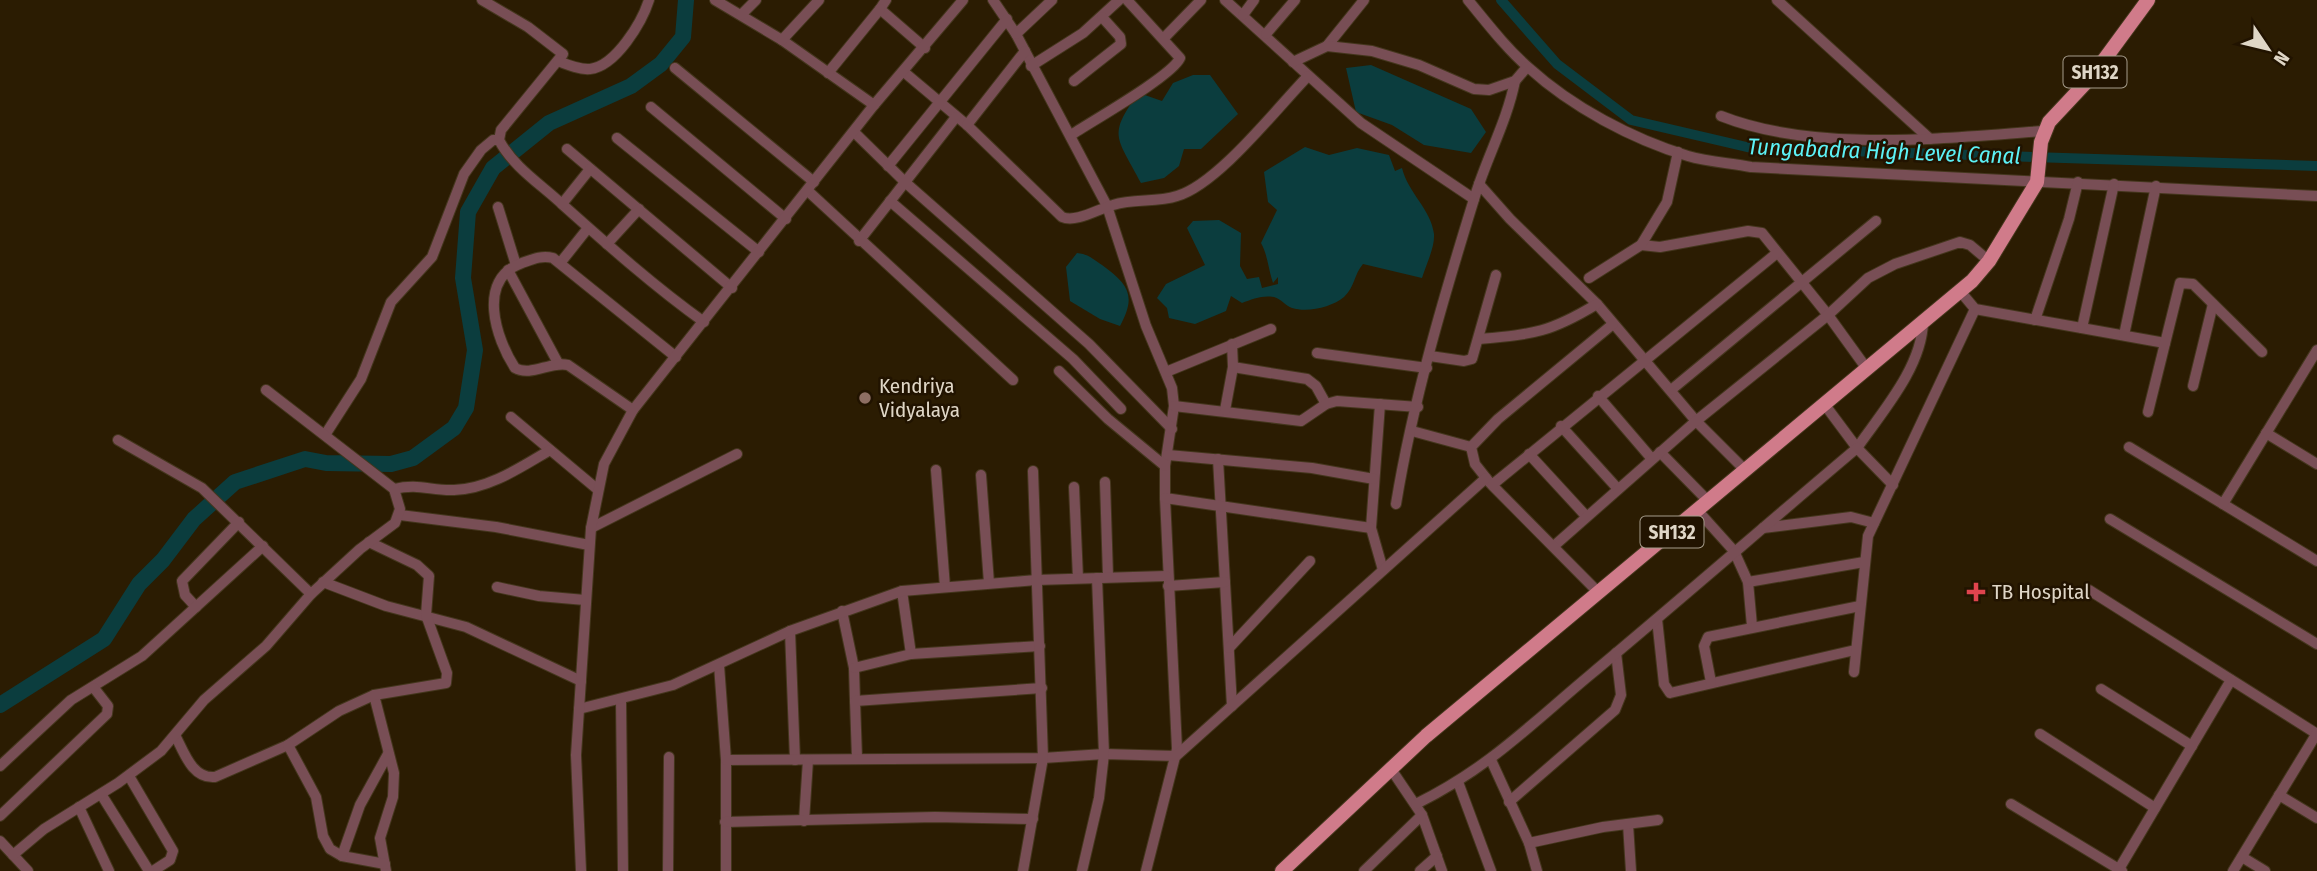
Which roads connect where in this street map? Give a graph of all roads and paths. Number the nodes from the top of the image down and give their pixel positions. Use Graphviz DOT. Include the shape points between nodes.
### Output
graph roads {
  1 [pos="482,0"];
  2 [pos="649,0"];
  3 [pos="715,0"];
  4 [pos="756,0"];
  5 [pos="819,0"];
  6 [pos="963,0"];
  7 [pos="993,0"];
  8 [pos="1052,0"];
  9 [pos="1119,0"];
  10 [pos="1127,0"];
  11 [pos="1201,0"];
  12 [pos="1225,0"];
  13 [pos="1254,0"];
  14 [pos="1295,0"];
  15 [pos="1364,0"];
  16 [pos="1468,0"];
  17 [pos="1777,0"];
  18 [pos="2148,0"];
  19 [pos="883,4"];
  20 [pos="741,15"];
  21 [pos="1243,15"];
  22 [pos="1102,16"];
  23 [pos="1007,19"];
  24 [pos="1016,34"];
  25 [pos="1266,34"];
  26 [pos="1164,38"];
  27 [pos="782,40"];
  28 [pos="1327,46"];
  29 [pos="925,48"];
  30 [pos="1025,51"];
  31 [pos="558,61"];
  32 [pos="1293,62"];
  33 [pos="1031,66"];
  34 [pos="1527,67"];
  35 [pos="676,68"];
  36 [pos="905,72"];
  37 [pos="828,73"];
  38 [pos="1308,76"];
  39 [pos="1074,81"];
  40 [pos="1515,81"];
  41 [pos="939,102"];
  42 [pos="874,105"];
  43 [pos="651,107"];
  44 [pos="1721,116"];
  45 [pos="956,117"];
  46 [pos="967,125"];
  47 [pos="854,132"];
  48 [pos="1071,135"];
  49 [pos="2042,137"];
  50 [pos="617,138"];
  51 [pos="1930,139"];
  52 [pos="501,143"];
  53 [pos="567,149"];
  54 [pos="1678,152"];
  55 [pos="888,166"];
  56 [pos="590,169"];
  57 [pos="2037,179"];
  58 [pos="2078,182"];
  59 [pos="906,183"];
  60 [pos="1479,184"];
  61 [pos="2114,184"];
  62 [pos="811,186"];
  63 [pos="2155,186"];
  64 [pos="2317,196"];
  65 [pos="1474,199"];
  66 [pos="890,201"];
  67 [pos="562,204"];
  68 [pos="1107,206"];
  69 [pos="498,207"];
  70 [pos="639,209"];
  71 [pos="786,219"];
  72 [pos="1876,221"];
  73 [pos="588,228"];
  74 [pos="859,241"];
  75 [pos="607,244"];
  76 [pos="1642,245"];
  77 [pos="759,251"];
  78 [pos="1777,253"];
  79 [pos="1989,261"];
  80 [pos="561,262"];
  81 [pos="512,268"];
  82 [pos="1496,275"];
  83 [pos="1589,278"];
  84 [pos="1802,282"];
  85 [pos="732,288"];
  86 [pos="1960,291"];
  87 [pos="1597,304"];
  88 [pos="2213,304"];
  89 [pos="1975,309"];
  90 [pos="1828,315"];
  91 [pos="2035,320"];
  92 [pos="704,322"];
  93 [pos="1923,322"];
  94 [pos="1613,324"];
  95 [pos="2082,328"];
  96 [pos="1272,329"];
  97 [pos="2124,335"];
  98 [pos="1479,339"];
  99 [pos="2165,343"];
  100 [pos="1232,344"];
  101 [pos="2317,350"];
  102 [pos="2262,352"];
  103 [pos="1317,353"];
  104 [pos="1430,355"];
  105 [pos="676,357"];
  106 [pos="1644,360"];
  107 [pos="558,363"];
  108 [pos="1233,367"];
  109 [pos="1427,368"];
  110 [pos="1867,369"];
  111 [pos="1059,371"];
  112 [pos="1166,372"];
  113 [pos="1013,380"];
  114 [pos="2193,386"];
  115 [pos="265,390"];
  116 [pos="1671,390"];
  117 [pos="1598,396"];
  118 [pos="1326,404"];
  119 [pos="1380,404"];
  120 [pos="1825,405"];
  121 [pos="1174,406"];
  122 [pos="1418,407"];
  123 [pos="1121,409"];
  124 [pos="633,410"];
  125 [pos="1225,410"];
  126 [pos="2148,412"];
  127 [pos="511,417"];
  128 [pos="1696,421"];
  129 [pos="1561,426"];
  130 [pos="1172,429"];
  131 [pos="1412,431"];
  132 [pos="2266,433"];
  133 [pos="325,435"];
  134 [pos="118,440"];
  135 [pos="1471,447"];
  136 [pos="2129,447"];
  137 [pos="1857,448"];
  138 [pos="550,450"];
  139 [pos="737,454"];
  140 [pos="1529,454"];
  141 [pos="1656,456"];
  142 [pos="1218,459"];
  143 [pos="1167,461"];
  144 [pos="2317,464"];
  145 [pos="936,470"];
  146 [pos="1033,471"];
  147 [pos="1746,471"];
  148 [pos="981,475"];
  149 [pos="1374,479"];
  150 [pos="1105,482"];
  151 [pos="1489,482"];
  152 [pos="1893,485"];
  153 [pos="1074,486"];
  154 [pos="394,489"];
  155 [pos="597,489"];
  156 [pos="1618,489"];
  157 [pos="1165,498"];
  158 [pos="2223,503"];
  159 [pos="1220,505"];
  160 [pos="1396,505"];
  161 [pos="1703,507"];
  162 [pos="400,514"];
  163 [pos="1586,516"];
  164 [pos="2110,519"];
  165 [pos="239,522"];
  166 [pos="1874,523"];
  167 [pos="591,528"];
  168 [pos="1371,528"];
  169 [pos="1762,528"];
  170 [pos="369,542"];
  171 [pos="589,545"];
  172 [pos="1555,545"];
  173 [pos="263,546"];
  174 [pos="1734,551"];
  175 [pos="1310,561"];
  176 [pos="2317,561"];
  177 [pos="1864,562"];
  178 [pos="1383,570"];
  179 [pos="1102,577"];
  180 [pos="1036,579"];
  181 [pos="1078,579"];
  182 [pos="1167,581"];
  183 [pos="323,582"];
  184 [pos="1225,582"];
  185 [pos="1748,582"];
  186 [pos="989,583"];
  187 [pos="497,587"];
  188 [pos="945,587"];
  189 [pos="2089,590"];
  190 [pos="902,592"];
  191 [pos="1599,593"];
  192 [pos="311,594"];
  193 [pos="585,600"];
  194 [pos="1860,606"];
  195 [pos="196,607"];
  196 [pos="842,611"];
  197 [pos="426,615"];
  198 [pos="1657,618"];
  199 [pos="1752,626"];
  200 [pos="790,631"];
  201 [pos="2317,644"];
  202 [pos="1040,646"];
  203 [pos="1229,648"];
  204 [pos="1855,650"];
  205 [pos="1616,653"];
  206 [pos="911,654"];
  207 [pos="719,665"];
  208 [pos="854,668"];
  209 [pos="1854,672"];
  210 [pos="2231,680"];
  211 [pos="581,681"];
  212 [pos="1711,682"];
  213 [pos="94,688"];
  214 [pos="1042,688"];
  215 [pos="2101,689"];
  216 [pos="374,695"];
  217 [pos="621,701"];
  218 [pos="855,701"];
  219 [pos="1232,706"];
  220 [pos="579,709"];
  221 [pos="2040,734"];
  222 [pos="2317,734"];
  223 [pos="175,735"];
  224 [pos="288,745"];
  225 [pos="2192,746"];
  226 [pos="388,754"];
  227 [pos="1104,754"];
  228 [pos="1176,756"];
  229 [pos="669,757"];
  230 [pos="857,758"];
  231 [pos="1043,758"];
  232 [pos="726,760"];
  233 [pos="795,760"];
  234 [pos="808,760"];
  235 [pos="1491,760"];
  236 [pos="0,766"];
  237 [pos="1391,769"];
  238 [pos="129,776"];
  239 [pos="1458,782"];
  240 [pos="100,793"];
  241 [pos="2279,795"];
  242 [pos="1510,802"];
  243 [pos="1416,804"];
  244 [pos="2011,804"];
  245 [pos="79,807"];
  246 [pos="2155,808"];
  247 [pos="1422,815"];
  248 [pos="0,816"];
  249 [pos="2317,818"];
  250 [pos="1033,819"];
  251 [pos="1658,820"];
  252 [pos="804,821"];
  253 [pos="725,822"];
  254 [pos="1628,824"];
  255 [pos="0,841"];
  256 [pos="1529,843"];
  257 [pos="13,855"];
  258 [pos="342,856"];
  259 [pos="1437,856"];
  260 [pos="2242,857"];
  261 [pos="385,867"];
  262 [pos="2121,870"];
  263 [pos="28,871"];
  264 [pos="108,871"];
  265 [pos="151,871"];
  266 [pos="581,871"];
  267 [pos="623,871"];
  268 [pos="667,871"];
  269 [pos="726,871"];
  270 [pos="1023,871"];
  271 [pos="1082,871"];
  272 [pos="1146,871"];
  273 [pos="1282,871"];
  274 [pos="1364,871"];
  275 [pos="1420,871"];
  276 [pos="1442,871"];
  277 [pos="1491,871"];
  278 [pos="1537,871"];
  279 [pos="1630,871"];
  280 [pos="2233,871"];
  281 [pos="2265,871"];
  1 -- 31 [label="street" via="564,54"];
  2 -- 31 [label="street" via="638,28 600,65 588,70"];
  3 -- 20 [label="street"];
  4 -- 20 [label="street"];
  5 -- 27 [label="street"];
  6 -- 29 [label="street"];
  7 -- 23 [label="street"];
  8 -- 24 [label="street"];
  9 -- 22 [label="street"];
  10 -- 26 [label="street"];
  11 -- 26 [label="street"];
  12 -- 21 [label="street"];
  13 -- 21 [label="street"];
  14 -- 25 [label="street"];
  15 -- 28 [label="street"];
  16 -- 34 [label="street"];
  17 -- 51 [label="street"];
  18 -- 49 [label="main road, SH132" via="2093,75 2053,116"];
  19 -- 29 [label="street"];
  19 -- 37 [label="street"];
  20 -- 27 [label="street"];
  21 -- 25 [label="street"];
  22 -- 33 [label="street"];
  22 -- 39 [label="street" via="1121,44"];
  23 -- 24 [label="street"];
  23 -- 41 [label="street"];
  24 -- 30 [label="street"];
  25 -- 32 [label="street"];
  26 -- 48 [label="street" via="1178,53 1177,63"];
  27 -- 37 [label="street"];
  28 -- 32 [label="street"];
  28 -- 40 [label="street" via="1372,51 1474,89 1489,90"];
  29 -- 36 [label="street"];
  30 -- 33 [label="street"];
  30 -- 46 [label="street"];
  31 -- 52 [label="street" via="502,130"];
  32 -- 38 [label="street"];
  33 -- 48 [label="street"];
  34 -- 40 [label="street"];
  34 -- 54 [label="street" via="1592,113"];
  35 -- 62 [label="street"];
  36 -- 41 [label="street"];
  36 -- 42 [label="street"];
  37 -- 42 [label="street"];
  38 -- 65 [label="street" via="1361,123"];
  38 -- 68 [label="street" via="1195,190 1162,200"];
  40 -- 60 [label="street"];
  41 -- 45 [label="street"];
  41 -- 55 [label="street"];
  42 -- 47 [label="street"];
  43 -- 71 [label="street"];
  44 -- 51 [label="street" via="1778,134"];
  45 -- 46 [label="street"];
  45 -- 59 [label="street"];
  46 -- 68 [label="street" via="1062,217 1071,220"];
  47 -- 55 [label="street"];
  47 -- 62 [label="street"];
  48 -- 68 [label="street"];
  49 -- 51 [label="street"];
  49 -- 57 [label="main road, SH132"];
  50 -- 77 [label="street"];
  52 -- 67 [label="street"];
  52 -- 133 [label="street" via="493,140 481,150 464,174 432,257 391,302 361,379"];
  53 -- 56 [label="street"];
  54 -- 57 [label="street" via="1751,167"];
  54 -- 76 [label="street" via="1667,202"];
  55 -- 59 [label="street"];
  56 -- 67 [label="street"];
  56 -- 70 [label="street"];
  57 -- 58 [label="street"];
  57 -- 79 [label="main road, SH132"];
  58 -- 61 [label="street"];
  58 -- 91 [label="street"];
  59 -- 66 [label="street"];
  59 -- 130 [label="street" via="1089,344"];
  60 -- 65 [label="street"];
  60 -- 87 [label="street"];
  61 -- 63 [label="street"];
  61 -- 95 [label="street"];
  62 -- 71 [label="street"];
  62 -- 74 [label="street"];
  63 -- 64 [label="street"];
  63 -- 97 [label="street"];
  65 -- 104 [label="street"];
  66 -- 74 [label="street"];
  66 -- 123 [label="street" via="1073,359"];
  67 -- 73 [label="street"];
  68 -- 112 [label="street"];
  69 -- 81 [label="street"];
  70 -- 75 [label="street"];
  70 -- 85 [label="street"];
  71 -- 77 [label="street"];
  72 -- 84 [label="street"];
  73 -- 75 [label="street"];
  73 -- 80 [label="street"];
  74 -- 113 [label="street"];
  75 -- 92 [label="street"];
  76 -- 78 [label="street" via="1660,247 1757,230"];
  76 -- 83 [label="street"];
  77 -- 85 [label="street"];
  78 -- 84 [label="street"];
  78 -- 106 [label="street"];
  79 -- 86 [label="main road, SH132"];
  79 -- 90 [label="street" via="1970,245 1946,245 1868,278"];
  80 -- 81 [label="street" via="545,256"];
  80 -- 105 [label="street"];
  81 -- 107 [label="street"];
  81 -- 107 [label="street" via="493,298 493,315 512,364 526,372"];
  82 -- 98 [label="street"];
  84 -- 90 [label="street"];
  84 -- 116 [label="street"];
  85 -- 92 [label="street"];
  86 -- 89 [label="street"];
  86 -- 93 [label="main road, SH132"];
  87 -- 94 [label="street"];
  87 -- 98 [label="street" via="1541,333"];
  88 -- 99 [label="street" via="2193,284 2180,282"];
  88 -- 102 [label="street"];
  88 -- 114 [label="street"];
  89 -- 91 [label="street"];
  89 -- 152 [label="street"];
  90 -- 110 [label="street"];
  90 -- 128 [label="street"];
  91 -- 95 [label="street"];
  92 -- 105 [label="street"];
  93 -- 110 [label="main road, SH132"];
  93 -- 137 [label="street" via="1923,337 1908,370"];
  94 -- 106 [label="street"];
  94 -- 135 [label="street"];
  95 -- 97 [label="street"];
  96 -- 100 [label="street"];
  97 -- 99 [label="street"];
  98 -- 104 [label="street" via="1475,356 1468,361"];
  99 -- 126 [label="street"];
  100 -- 108 [label="street"];
  100 -- 112 [label="street"];
  101 -- 132 [label="street"];
  103 -- 109 [label="street"];
  104 -- 109 [label="street"];
  105 -- 124 [label="street"];
  106 -- 116 [label="street"];
  106 -- 117 [label="street"];
  107 -- 124 [label="street" via="575,369"];
  108 -- 118 [label="street" via="1307,379"];
  108 -- 125 [label="street"];
  109 -- 122 [label="street"];
  110 -- 120 [label="main road, SH132"];
  111 -- 143 [label="street" via="1108,419"];
  112 -- 121 [label="street"];
  115 -- 133 [label="street"];
  116 -- 128 [label="street"];
  117 -- 129 [label="street"];
  117 -- 141 [label="street"];
  118 -- 119 [label="street"];
  118 -- 125 [label="street" via="1301,421"];
  119 -- 122 [label="street"];
  119 -- 149 [label="street"];
  120 -- 137 [label="street"];
  120 -- 147 [label="main road, SH132"];
  121 -- 125 [label="street"];
  121 -- 130 [label="street"];
  122 -- 131 [label="street"];
  124 -- 155 [label="street" via="612,445"];
  127 -- 138 [label="street"];
  128 -- 141 [label="street"];
  128 -- 147 [label="street"];
  129 -- 140 [label="street"];
  129 -- 156 [label="street"];
  130 -- 143 [label="street"];
  131 -- 135 [label="street"];
  131 -- 160 [label="street"];
  132 -- 144 [label="street"];
  132 -- 158 [label="street"];
  133 -- 154 [label="street"];
  134 -- 165 [label="street" via="202,488"];
  135 -- 151 [label="street" via="1475,464"];
  136 -- 158 [label="street"];
  137 -- 152 [label="street"];
  137 -- 169 [label="street"];
  138 -- 154 [label="street" via="515,471 470,488 411,485"];
  138 -- 155 [label="street"];
  139 -- 167 [label="street"];
  140 -- 151 [label="street"];
  140 -- 163 [label="street"];
  141 -- 156 [label="street"];
  141 -- 161 [label="street"];
  142 -- 143 [label="street"];
  142 -- 149 [label="street"];
  142 -- 159 [label="street"];
  143 -- 157 [label="street"];
  145 -- 188 [label="street"];
  146 -- 180 [label="street"];
  147 -- 161 [label="main road, SH132"];
  148 -- 186 [label="street"];
  149 -- 168 [label="street"];
  150 -- 179 [label="street"];
  151 -- 172 [label="street"];
  151 -- 178 [label="street"];
  152 -- 166 [label="street"];
  153 -- 181 [label="street"];
  154 -- 162 [label="street" via="400,499"];
  155 -- 167 [label="street"];
  156 -- 163 [label="street"];
  157 -- 159 [label="street"];
  157 -- 182 [label="street"];
  158 -- 176 [label="street"];
  159 -- 168 [label="street"];
  159 -- 184 [label="street"];
  161 -- 174 [label="street"];
  161 -- 191 [label="main road, SH132"];
  162 -- 170 [label="street"];
  162 -- 171 [label="street"];
  163 -- 172 [label="street"];
  164 -- 201 [label="street"];
  165 -- 173 [label="street"];
  165 -- 195 [label="street" via="182,581 185,595"];
  166 -- 169 [label="street" via="1851,517"];
  166 -- 177 [label="street"];
  167 -- 171 [label="street"];
  168 -- 178 [label="street"];
  169 -- 174 [label="street"];
  170 -- 183 [label="street"];
  170 -- 197 [label="street" via="427,572"];
  171 -- 193 [label="street"];
  172 -- 191 [label="street"];
  173 -- 192 [label="street"];
  173 -- 195 [label="street"];
  174 -- 185 [label="street"];
  174 -- 198 [label="street"];
  175 -- 203 [label="street"];
  177 -- 185 [label="street"];
  177 -- 194 [label="street"];
  178 -- 219 [label="street"];
  179 -- 181 [label="street"];
  179 -- 182 [label="street"];
  179 -- 227 [label="street"];
  180 -- 181 [label="street"];
  180 -- 186 [label="street"];
  180 -- 202 [label="street"];
  182 -- 184 [label="street"];
  182 -- 228 [label="street"];
  183 -- 192 [label="street"];
  183 -- 197 [label="street" via="386,606"];
  184 -- 203 [label="street"];
  185 -- 199 [label="street"];
  186 -- 188 [label="street"];
  187 -- 193 [label="street"];
  188 -- 190 [label="street"];
  189 -- 210 [label="street"];
  190 -- 196 [label="street"];
  190 -- 206 [label="street"];
  191 -- 237 [label="main road, SH132"];
  192 -- 223 [label="street" via="266,646 204,701"];
  193 -- 211 [label="street"];
  194 -- 199 [label="street"];
  194 -- 204 [label="street"];
  195 -- 213 [label="street" via="142,656"];
  196 -- 200 [label="street"];
  196 -- 208 [label="street"];
  197 -- 211 [label="street" via="466,626"];
  197 -- 216 [label="street" via="447,673 446,683"];
  198 -- 205 [label="street"];
  198 -- 212 [label="street" via="1666,690 1676,693"];
  199 -- 212 [label="street" via="1705,638"];
  200 -- 207 [label="street"];
  200 -- 233 [label="street"];
  202 -- 206 [label="street"];
  202 -- 214 [label="street"];
  203 -- 219 [label="street"];
  204 -- 209 [label="street"];
  204 -- 212 [label="street"];
  205 -- 235 [label="street"];
  205 -- 242 [label="street" via="1621,695 1615,710"];
  206 -- 208 [label="street"];
  207 -- 217 [label="street"];
  207 -- 232 [label="street"];
  208 -- 218 [label="street"];
  210 -- 222 [label="street"];
  210 -- 225 [label="street"];
  211 -- 220 [label="street"];
  213 -- 236 [label="street" via="71,700"];
  213 -- 248 [label="street" via="108,706 107,713"];
  214 -- 218 [label="street"];
  214 -- 231 [label="street"];
  215 -- 225 [label="street"];
  216 -- 224 [label="street" via="339,711"];
  216 -- 226 [label="street"];
  217 -- 220 [label="street"];
  217 -- 267 [label="street"];
  218 -- 230 [label="street"];
  219 -- 228 [label="street"];
  220 -- 266 [label="street" via="576,755"];
  221 -- 246 [label="street"];
  222 -- 241 [label="street"];
  223 -- 224 [label="street" via="193,768 207,778"];
  223 -- 238 [label="street"];
  224 -- 258 [label="street" via="316,797 325,842"];
  225 -- 246 [label="street"];
  226 -- 258 [label="street" via="360,806"];
  226 -- 261 [label="street" via="394,783 380,838"];
  227 -- 228 [label="street"];
  227 -- 231 [label="street"];
  227 -- 271 [label="street"];
  228 -- 272 [label="street"];
  229 -- 268 [label="street"];
  230 -- 231 [label="street"];
  230 -- 234 [label="street"];
  231 -- 250 [label="street"];
  232 -- 233 [label="street"];
  232 -- 253 [label="street"];
  233 -- 234 [label="street"];
  234 -- 252 [label="street"];
  235 -- 239 [label="street"];
  235 -- 242 [label="street"];
  237 -- 243 [label="street"];
  237 -- 273 [label="main road, SH132"];
  238 -- 240 [label="street"];
  238 -- 265 [label="street" via="173,851 170,860"];
  239 -- 243 [label="street"];
  239 -- 277 [label="street"];
  240 -- 245 [label="street"];
  240 -- 265 [label="street"];
  241 -- 249 [label="street"];
  241 -- 260 [label="street"];
  242 -- 256 [label="street"];
  243 -- 247 [label="street"];
  244 -- 262 [label="street"];
  245 -- 257 [label="street"];
  245 -- 264 [label="street"];
  246 -- 262 [label="street"];
  247 -- 259 [label="street"];
  247 -- 274 [label="street"];
  250 -- 252 [label="street"];
  250 -- 270 [label="street"];
  251 -- 254 [label="street"];
  252 -- 253 [label="street"];
  253 -- 269 [label="street"];
  254 -- 256 [label="street"];
  254 -- 279 [label="street"];
  255 -- 257 [label="street"];
  256 -- 278 [label="street"];
  257 -- 263 [label="street"];
  258 -- 261 [label="street"];
  259 -- 275 [label="street"];
  259 -- 276 [label="street"];
  260 -- 280 [label="street"];
  260 -- 281 [label="street"];
}
